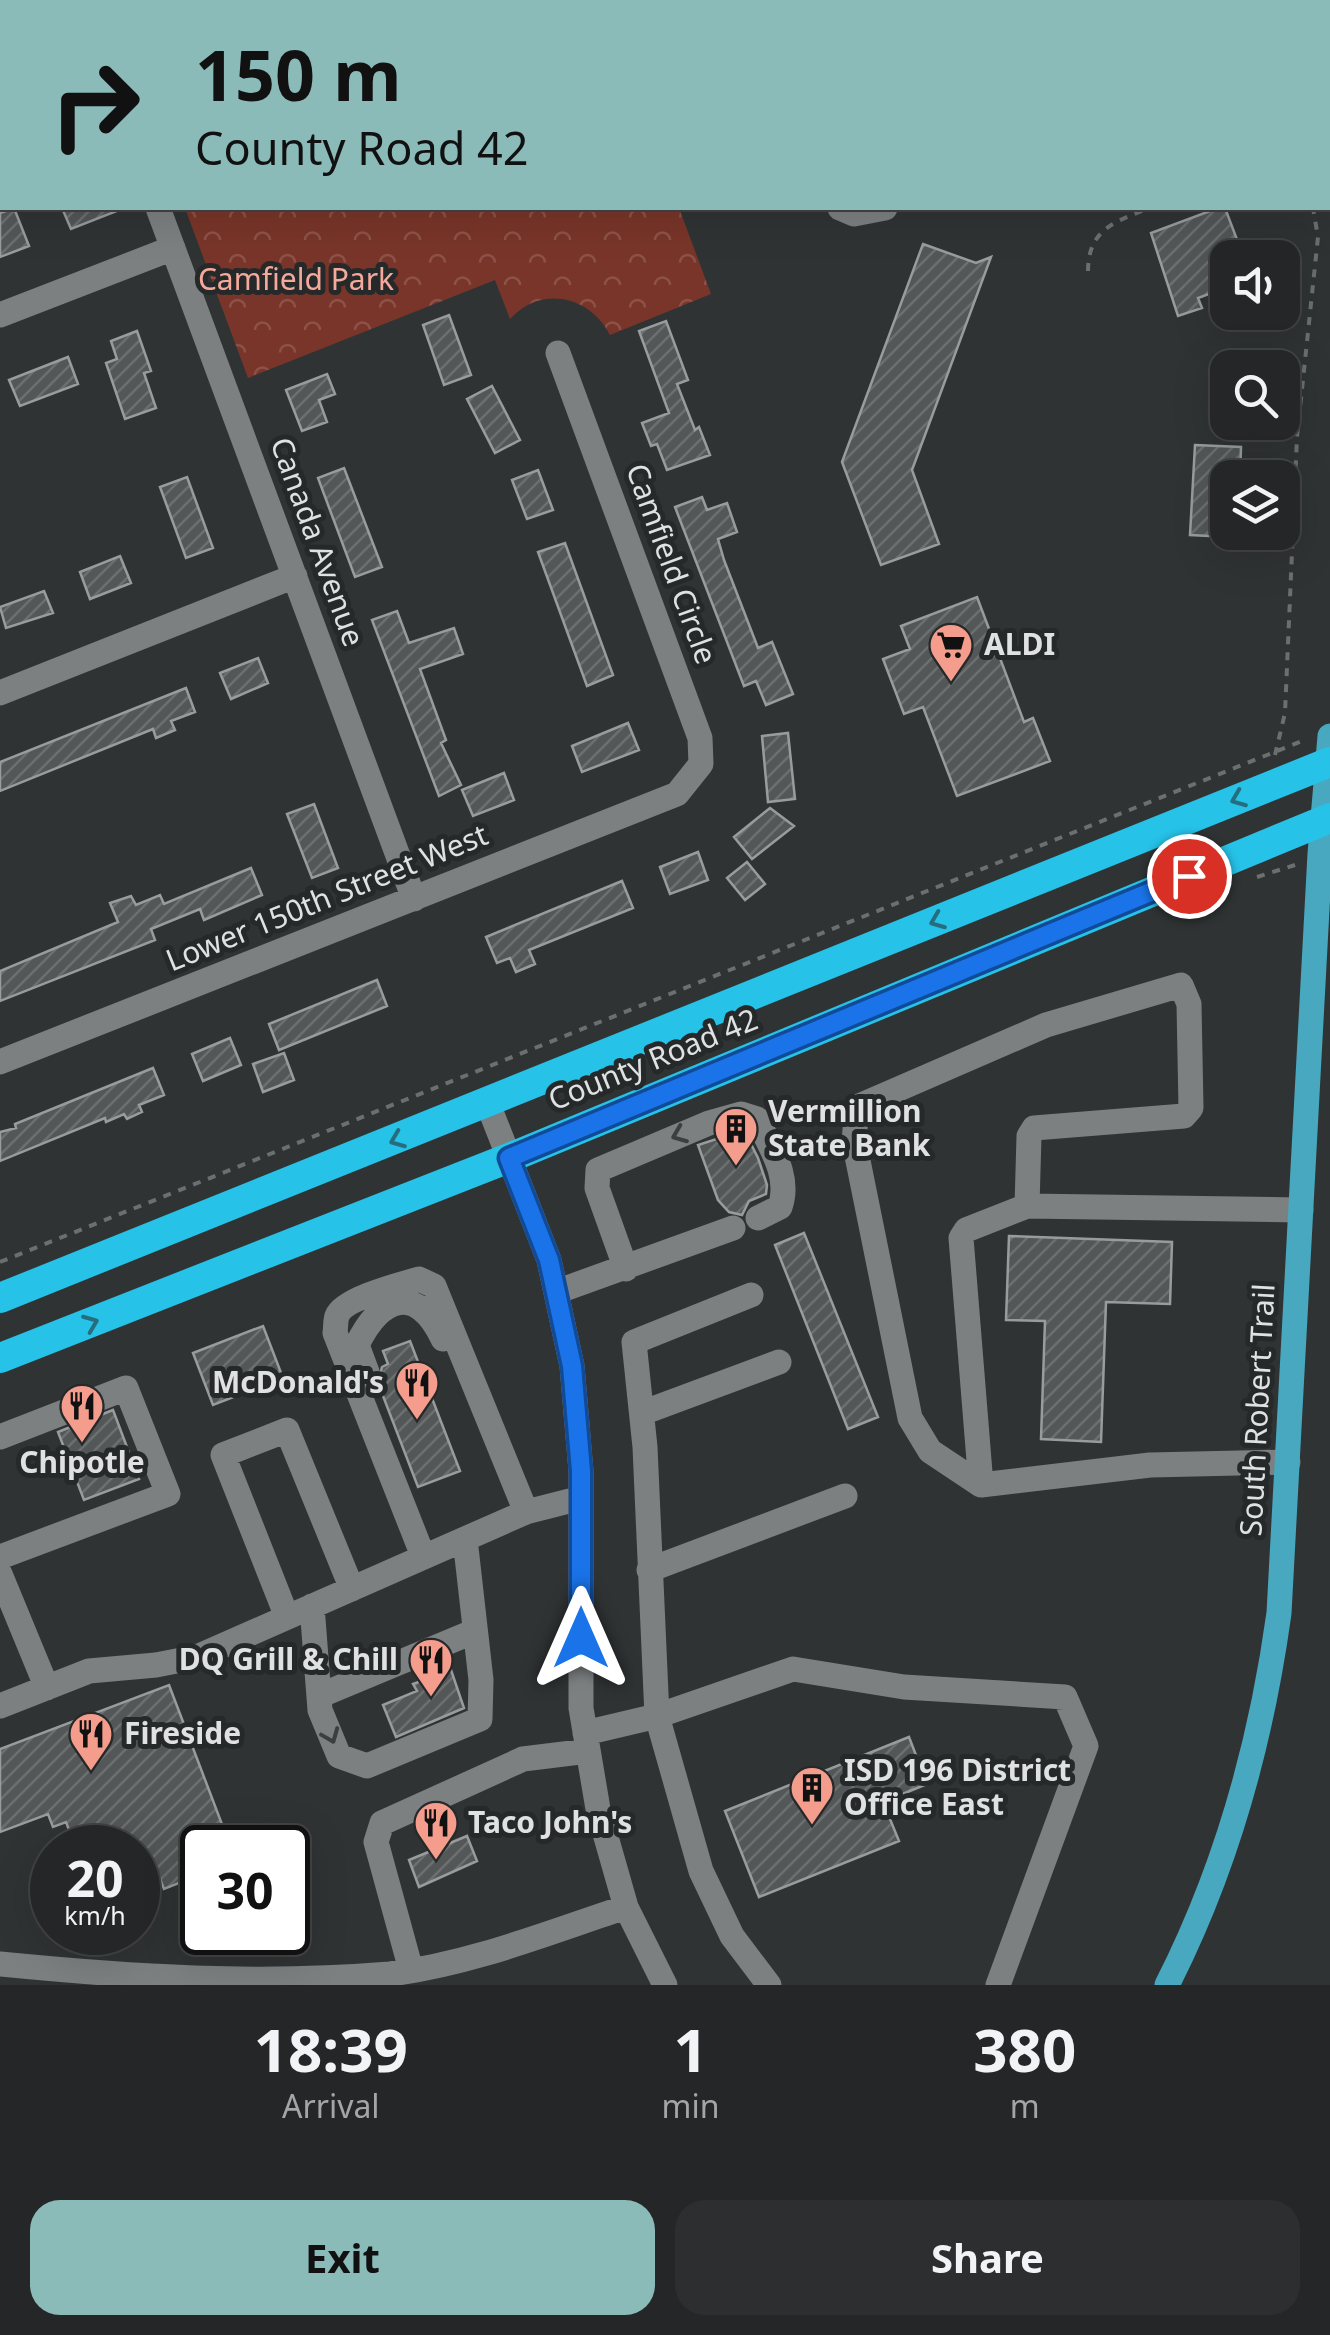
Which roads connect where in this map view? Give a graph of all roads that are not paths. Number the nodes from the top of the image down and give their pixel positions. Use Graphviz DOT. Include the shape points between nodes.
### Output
graph roads {
  1 [pos="159,210"];
  2 [pos="845,210"];
  3 [pos="874,210"];
  4 [pos="173,248"];
  5 [pos="0,316"];
  6 [pos="558,353"];
  7 [pos="294,576"];
  8 [pos="0,693"];
  9 [pos="1326,749"];
  10 [pos="677,794"];
  11 [pos="1327,819"];
  12 [pos="414,899"];
  13 [pos="0,1062"];
  14 [pos="488,1104"];
  15 [pos="509,1158"];
  16 [pos="298,1180"];
  17 [pos="1027,1206"];
  18 [pos="1301,1210"];
  19 [pos="758,1218"];
  20 [pos="732,1228"];
  21 [pos="626,1269"];
  22 [pos="556,1292"];
  23 [pos="751,1295"];
  24 [pos="0,1298"];
  25 [pos="0,1306"];
  26 [pos="0,1358"];
  27 [pos="779,1362"];
  28 [pos="642,1413"];
  29 [pos="0,1438"];
  30 [pos="1288,1462"];
  31 [pos="981,1485"];
  32 [pos="845,1496"];
  33 [pos="581,1498"];
  34 [pos="526,1512"];
  35 [pos="465,1539"];
  36 [pos="423,1556"];
  37 [pos="0,1557"];
  38 [pos="649,1570"];
  39 [pos="0,1574"];
  40 [pos="352,1589"];
  41 [pos="312,1606"];
  42 [pos="287,1617"];
  43 [pos="476,1631"];
  44 [pos="47,1688"];
  45 [pos="319,1696"];
  46 [pos="0,1706"];
  47 [pos="658,1716"];
  48 [pos="587,1742"];
  49 [pos="626,1907"];
  50 [pos="0,1964"];
  51 [pos="411,1970"];
  52 [pos="443,1974"];
  53 [pos="177,1983"];
  54 [pos="665,1985"];
  55 [pos="769,1985"];
  56 [pos="998,1985"];
  57 [pos="1167,1985"];
  1 -- 4 [label="street, Canada Avenue"];
  2 -- 3 [label="street"];
  4 -- 5 [label="street"];
  4 -- 7 [label="street, Canada Avenue"];
  6 -- 10 [label="street, Camfield Circle" via="700,738 702,764"];
  7 -- 8 [label="street"];
  7 -- 12 [label="street, Canada Avenue"];
  9 -- 11 [label="main road, South Robert Trail"];
  9 -- 14 [label="highway, County Road 42, one-way"];
  10 -- 12 [label="street, Lower 150th Street West"];
  11 -- 15 [label="highway, County Road 42"];
  11 -- 18 [label="main road, South Robert Trail"];
  12 -- 13 [label="street, Lower 150th Street West"];
  14 -- 15 [label="street"];
  14 -- 16 [label="highway, County Road 42, one-way"];
  15 -- 22 [label="street"];
  26 -- 15 [label="highway, County Road 42, one-way"];
  16 -- 24 [label="highway, County Road 42"];
  16 -- 25 [label="highway" via="253,1205"];
  17 -- 18 [label="street"];
  17 -- 31 [label="street" via="966,1230 961,1238"];
  17 -- 31 [label="street" via="1034,1128 1184,1116 1191,1108 1189,1004 1182,984 1046,1025 857,1107 854,1140 910,1418 930,1451"];
  18 -- 30 [label="main road, South Robert Trail"];
  19 -- 21 [label="street, one-way" via="780,1207 786,1192 757,1119 741,1114 709,1123 598,1170 596,1188"];
  20 -- 21 [label="street"];
  21 -- 22 [label="street"];
  22 -- 33 [label="street" via="572,1366"];
  23 -- 28 [label="street" via="634,1342"];
  27 -- 28 [label="street"];
  28 -- 38 [label="street"];
  29 -- 37 [label="street" via="126,1388 168,1494"];
  30 -- 31 [label="street" via="1150,1466"];
  30 -- 57 [label="main road, South Robert Trail" via="1279,1614 1254,1752 1218,1870"];
  32 -- 38 [label="street"];
  33 -- 34 [label="street"];
  33 -- 48 [label="street" via="581,1708"];
  34 -- 35 [label="street"];
  34 -- 36 [label="street" via="434,1286 420,1280 386,1289 343,1308 335,1333"];
  35 -- 36 [label="street"];
  35 -- 43 [label="street"];
  36 -- 40 [label="street"];
  38 -- 47 [label="street"];
  39 -- 44 [label="street"];
  40 -- 41 [label="street"];
  40 -- 42 [label="street" via="288,1430 223,1455"];
  41 -- 42 [label="street"];
  41 -- 45 [label="street"];
  42 -- 44 [label="street" via="196,1657 89,1671"];
  43 -- 45 [label="street"];
  45 -- 43 [label="street, one-way" via="339,1756 367,1766 480,1719"];
  44 -- 46 [label="street"];
  47 -- 48 [label="street"];
  47 -- 55 [label="street" via="701,1870 732,1936"];
  47 -- 56 [label="street" via="793,1669 904,1687 1065,1697 1086,1746"];
  48 -- 49 [label="street"];
  48 -- 51 [label="street" via="523,1759 382,1823 376,1842"];
  49 -- 52 [label="street"];
  49 -- 54 [label="street"];
  50 -- 53 [label="street"];
  51 -- 52 [label="street"];
  51 -- 53 [label="street" via="286,1984"];
}
